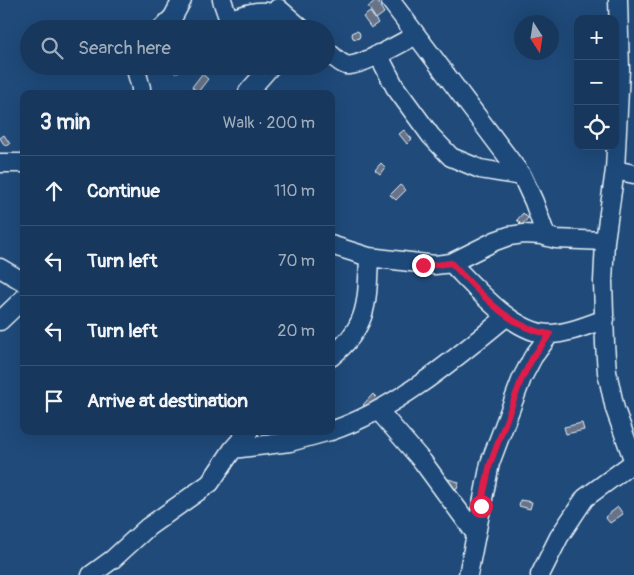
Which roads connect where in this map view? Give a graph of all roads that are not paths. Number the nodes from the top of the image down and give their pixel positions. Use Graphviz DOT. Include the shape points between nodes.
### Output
graph roads {
  1 [pos="182,0"];
  2 [pos="222,0"];
  3 [pos="270,0"];
  4 [pos="390,0"];
  5 [pos="618,0"];
  6 [pos="286,16"];
  7 [pos="171,20"];
  8 [pos="230,20"];
  9 [pos="238,20"];
  10 [pos="291,20"];
  11 [pos="416,35"];
  12 [pos="378,54"];
  13 [pos="335,57"];
  14 [pos="627,70"];
  15 [pos="137,75"];
  16 [pos="259,75"];
  17 [pos="141,90"];
  18 [pos="249,90"];
  19 [pos="0,163"];
  20 [pos="20,163"];
  21 [pos="615,170"];
  22 [pos="634,174"];
  23 [pos="522,176"];
  24 [pos="546,236"];
  25 [pos="605,241"];
  26 [pos="335,246"];
  27 [pos="369,257"];
  28 [pos="451,263"];
  29 [pos="0,268"];
  30 [pos="20,280"];
  31 [pos="20,302"];
  32 [pos="507,316"];
  33 [pos="605,319"];
  34 [pos="0,321"];
  35 [pos="550,334"];
  36 [pos="335,353"];
  37 [pos="378,410"];
  38 [pos="335,430"];
  39 [pos="245,435"];
  40 [pos="316,435"];
  41 [pos="232,450"];
  42 [pos="634,462"];
  43 [pos="476,533"];
  44 [pos="91,575"];
  45 [pos="468,575"];
  46 [pos="540,575"];
  1 -- 7 [label="street"];
  2 -- 8 [label="street"];
  3 -- 6 [label="street"];
  4 -- 11 [label="street"];
  5 -- 14 [label="street"];
  6 -- 9 [label="street" via="268,11 252,12"];
  6 -- 10 [label="street"];
  11 -- 12 [label="street"];
  11 -- 23 [label="street"];
  12 -- 13 [label="street" via="346,65"];
  12 -- 23 [label="street" via="400,94 451,157 480,169"];
  14 -- 21 [label="street"];
  15 -- 17 [label="street"];
  16 -- 18 [label="street"];
  19 -- 20 [label="street"];
  21 -- 22 [label="street"];
  21 -- 25 [label="street"];
  23 -- 24 [label="street"];
  24 -- 25 [label="street"];
  24 -- 28 [label="street" via="509,236"];
  25 -- 33 [label="street"];
  26 -- 27 [label="street"];
  27 -- 28 [label="street" via="423,265"];
  27 -- 36 [label="street" via="363,318 350,339"];
  28 -- 32 [label="street"];
  29 -- 30 [label="street"];
  31 -- 34 [label="street"];
  32 -- 35 [label="street" via="537,332"];
  32 -- 37 [label="street" via="466,350"];
  33 -- 35 [label="street"];
  33 -- 42 [label="street" via="607,372 615,409"];
  35 -- 43 [label="street" via="522,378 490,464"];
  37 -- 38 [label="street"];
  37 -- 43 [label="street" via="423,462"];
  39 -- 41 [label="street"];
  40 -- 41 [label="street"];
  41 -- 44 [label="street" via="210,483 148,527 114,559"];
  42 -- 46 [label="street" via="585,498"];
  43 -- 45 [label="street"];
}
